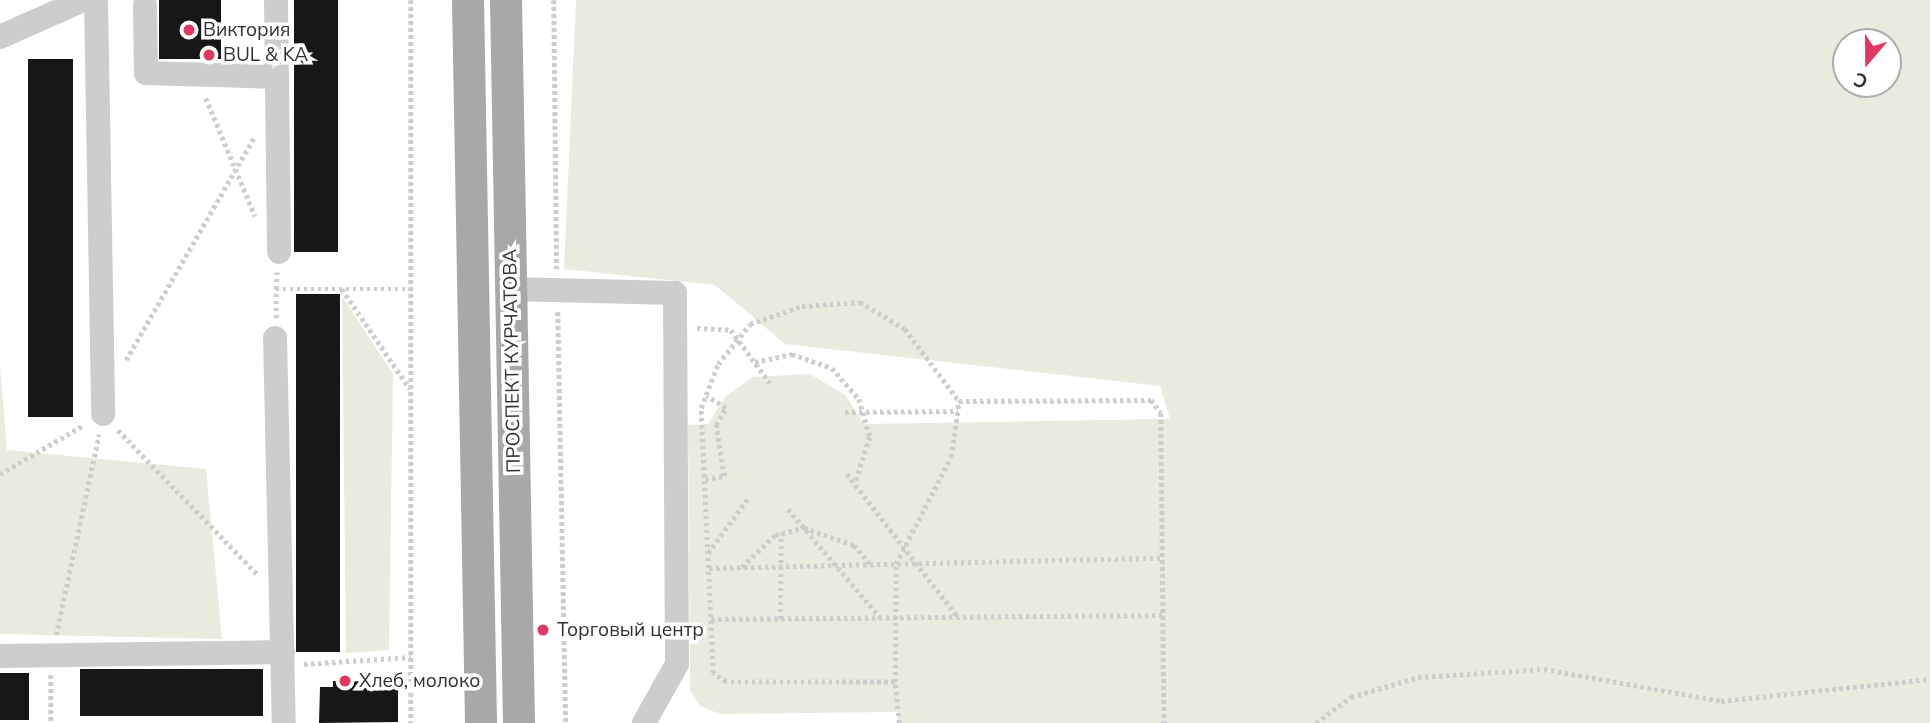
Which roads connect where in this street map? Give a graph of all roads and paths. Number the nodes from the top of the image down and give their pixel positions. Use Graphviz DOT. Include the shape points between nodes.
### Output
graph roads {
  1 [pos="83,0"];
  2 [pos="96,0"];
  3 [pos="276,0"];
  4 [pos="411,0"];
  5 [pos="468,0"];
  6 [pos="506,0"];
  7 [pos="554,0"];
  8 [pos="145,5"];
  9 [pos="0,37"];
  10 [pos="197,75"];
  11 [pos="277,87"];
  12 [pos="234,172"];
  13 [pos="262,229"];
  14 [pos="279,252"];
  15 [pos="341,289"];
  16 [pos="411,289"];
  17 [pos="511,289"];
  18 [pos="558,290"];
  19 [pos="675,327"];
  20 [pos="275,338"];
  21 [pos="738,339"];
  22 [pos="755,362"];
  23 [pos="124,363"];
  24 [pos="770,383"];
  25 [pos="411,390"];
  26 [pos="706,396"];
  27 [pos="959,401"];
  28 [pos="958,411"];
  29 [pos="845,412"];
  30 [pos="863,412"];
  31 [pos="103,414"];
  32 [pos="0,474"];
  33 [pos="847,474"];
  34 [pos="705,479"];
  35 [pos="855,484"];
  36 [pos="749,497"];
  37 [pos="788,509"];
  38 [pos="804,528"];
  39 [pos="781,533"];
  40 [pos="901,543"];
  41 [pos="708,554"];
  42 [pos="1163,558"];
  43 [pos="896,564"];
  44 [pos="917,564"];
  45 [pos="838,565"];
  46 [pos="870,565"];
  47 [pos="781,566"];
  48 [pos="742,567"];
  49 [pos="709,568"];
  50 [pos="281,598"];
  51 [pos="1163,614"];
  52 [pos="958,616"];
  53 [pos="880,617"];
  54 [pos="896,617"];
  55 [pos="780,618"];
  56 [pos="711,619"];
  57 [pos="51,655"];
  58 [pos="0,656"];
  59 [pos="411,657"];
  60 [pos="283,659"];
  61 [pos="1930,679"];
  62 [pos="895,682"];
  63 [pos="51,723"];
  64 [pos="284,723"];
  65 [pos="411,723"];
  66 [pos="481,723"];
  67 [pos="519,723"];
  68 [pos="566,723"];
  69 [pos="644,723"];
  70 [pos="899,723"];
  71 [pos="1164,723"];
  72 [pos="1316,723"];
  1 -- 9 [label="lane"];
  2 -- 31 [label="lane"];
  3 -- 11 [label="lane"];
  4 -- 16 [label="path"];
  5 -- 66 [label="main road, ПРОСПЕКТ КУРЧАТОВА"];
  6 -- 17 [label="main road, ПРОСПЕКТ КУРЧАТОВА"];
  7 -- 18 [label="path"];
  8 -- 10 [label="lane" via="146,73"];
  10 -- 11 [label="lane"];
  10 -- 12 [label="path"];
  11 -- 12 [label="path"];
  11 -- 14 [label="lane"];
  12 -- 13 [label="path"];
  12 -- 23 [label="path"];
  15 -- 16 [label="path"];
  15 -- 20 [label="path" via="276,289"];
  15 -- 25 [label="path"];
  16 -- 25 [label="path"];
  17 -- 18 [label="lane"];
  17 -- 67 [label="main road, ПРОСПЕКТ КУРЧАТОВА"];
  18 -- 19 [label="lane" via="675,293"];
  18 -- 68 [label="path"];
  19 -- 21 [label="path" via="731,330"];
  19 -- 69 [label="lane" via="677,664"];
  20 -- 50 [label="lane"];
  21 -- 22 [label="path"];
  21 -- 26 [label="path" via="718,364"];
  21 -- 27 [label="path" via="750,324 802,306 860,302 905,329"];
  22 -- 24 [label="path"];
  22 -- 30 [label="path" via="792,354 832,368"];
  25 -- 59 [label="path"];
  26 -- 34 [label="path"];
  26 -- 34 [label="path" via="726,408 716,425 723,476"];
  27 -- 28 [label="path"];
  27 -- 42 [label="path" via="1151,400 1161,413"];
  28 -- 30 [label="path"];
  28 -- 40 [label="path" via="951,457"];
  29 -- 30 [label="path"];
  30 -- 35 [label="path" via="870,437"];
  31 -- 32 [label="path"];
  31 -- 50 [label="path"];
  31 -- 57 [label="path"];
  33 -- 35 [label="path"];
  34 -- 41 [label="path"];
  35 -- 40 [label="path"];
  36 -- 41 [label="path"];
  37 -- 38 [label="path"];
  38 -- 39 [label="path"];
  38 -- 45 [label="path"];
  38 -- 46 [label="path" via="854,545"];
  39 -- 47 [label="path"];
  39 -- 48 [label="path" via="755,548"];
  40 -- 43 [label="path"];
  40 -- 44 [label="path"];
  41 -- 49 [label="path"];
  42 -- 44 [label="path"];
  42 -- 51 [label="path"];
  43 -- 44 [label="path"];
  43 -- 46 [label="path"];
  43 -- 54 [label="path"];
  44 -- 52 [label="path"];
  45 -- 46 [label="path"];
  45 -- 47 [label="path"];
  45 -- 53 [label="path"];
  47 -- 48 [label="path"];
  47 -- 55 [label="path"];
  48 -- 49 [label="path"];
  49 -- 56 [label="path"];
  50 -- 60 [label="lane"];
  51 -- 52 [label="path"];
  51 -- 71 [label="path"];
  52 -- 54 [label="path"];
  53 -- 54 [label="path"];
  53 -- 55 [label="path"];
  54 -- 62 [label="path"];
  55 -- 56 [label="path"];
  56 -- 62 [label="path" via="713,673 726,682"];
  57 -- 58 [label="lane"];
  57 -- 60 [label="lane"];
  57 -- 63 [label="path"];
  59 -- 60 [label="path"];
  59 -- 65 [label="path"];
  60 -- 64 [label="lane"];
  61 -- 72 [label="path" via="1721,701 1544,669 1418,677 1350,697"];
  62 -- 70 [label="path"];
}
